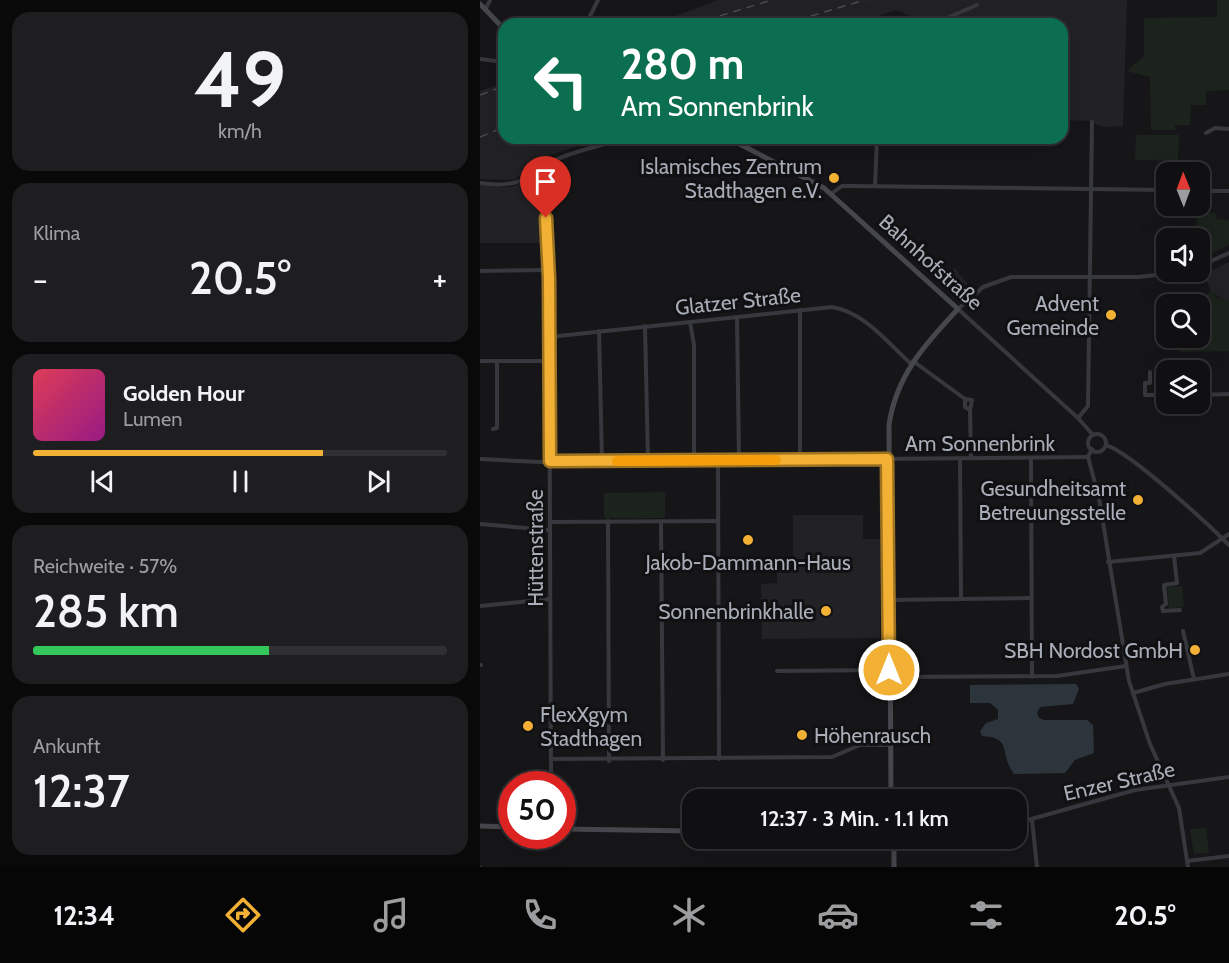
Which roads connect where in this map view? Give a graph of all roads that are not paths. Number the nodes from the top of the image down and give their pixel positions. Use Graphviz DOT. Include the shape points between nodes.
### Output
graph roads {
  1 [pos="490,0"];
  2 [pos="598,0"];
  3 [pos="480,4"];
  4 [pos="976,5"];
  5 [pos="485,10"];
  6 [pos="589,18"];
  7 [pos="947,18"];
  8 [pos="498,23"];
  9 [pos="480,59"];
  10 [pos="498,61"];
  11 [pos="1092,122"];
  12 [pos="1229,128"];
  13 [pos="1206,133"];
  14 [pos="603,144"];
  15 [pos="739,144"];
  16 [pos="877,144"];
  17 [pos="543,168"];
  18 [pos="480,183"];
  19 [pos="875,186"];
  20 [pos="1090,189"];
  21 [pos="1156,190"];
  22 [pos="1210,191"];
  23 [pos="1229,191"];
  24 [pos="831,194"];
  25 [pos="1229,253"];
  26 [pos="1210,262"];
  27 [pos="549,270"];
  28 [pos="480,271"];
  29 [pos="1156,275"];
  30 [pos="1089,277"];
  31 [pos="958,309"];
  32 [pos="800,310"];
  33 [pos="737,317"];
  34 [pos="690,322"];
  35 [pos="645,327"];
  36 [pos="599,332"];
  37 [pos="549,337"];
  38 [pos="480,361"];
  39 [pos="497,361"];
  40 [pos="549,361"];
  41 [pos="911,362"];
  42 [pos="1150,372"];
  43 [pos="1229,394"];
  44 [pos="1156,395"];
  45 [pos="1210,395"];
  46 [pos="1078,418"];
  47 [pos="493,429"];
  48 [pos="1093,435"];
  49 [pos="1106,445"];
  50 [pos="1092,450"];
  51 [pos="960,458"];
  52 [pos="971,458"];
  53 [pos="1031,458"];
  54 [pos="1088,458"];
  55 [pos="480,459"];
  56 [pos="887,459"];
  57 [pos="648,460"];
  58 [pos="694,460"];
  59 [pos="718,460"];
  60 [pos="739,460"];
  61 [pos="800,460"];
  62 [pos="550,461"];
  63 [pos="602,461"];
  64 [pos="718,520"];
  65 [pos="608,521"];
  66 [pos="661,521"];
  67 [pos="550,522"];
  68 [pos="480,524"];
  69 [pos="550,530"];
  70 [pos="1229,534"];
  71 [pos="1221,537"];
  72 [pos="1229,545"];
  73 [pos="1174,556"];
  74 [pos="1108,562"];
  75 [pos="550,598"];
  76 [pos="1032,598"];
  77 [pos="961,599"];
  78 [pos="888,600"];
  79 [pos="480,606"];
  80 [pos="1180,610"];
  81 [pos="1183,631"];
  82 [pos="1126,666"];
  83 [pos="889,670"];
  84 [pos="777,671"];
  85 [pos="1229,674"];
  86 [pos="889,677"];
  87 [pos="1032,677"];
  88 [pos="1194,679"];
  89 [pos="1132,693"];
  90 [pos="889,745"];
  91 [pos="551,759"];
  92 [pos="719,759"];
  93 [pos="663,760"];
  94 [pos="609,761"];
  95 [pos="551,771"];
  96 [pos="1229,777"];
  97 [pos="1170,784"];
  98 [pos="891,789"];
  99 [pos="1032,820"];
  100 [pos="1027,821"];
  101 [pos="480,826"];
  102 [pos="498,827"];
  103 [pos="576,829"];
  104 [pos="682,831"];
  105 [pos="894,849"];
  106 [pos="1229,856"];
  107 [pos="1187,861"];
  108 [pos="894,867"];
  109 [pos="1037,867"];
  110 [pos="1188,867"];
  1 -- 5 [label="street"];
  2 -- 6 [label="street"];
  3 -- 5 [label="main road"];
  4 -- 7 [label="street"];
  5 -- 8 [label="main road"];
  9 -- 10 [label="street"];
  11 -- 20 [label="street"];
  12 -- 13 [label="street"];
  14 -- 17 [label="street" via="566,155"];
  15 -- 24 [label="main road, Bahnhofstraße"];
  16 -- 19 [label="street"];
  17 -- 18 [label="street" via="513,184"];
  17 -- 27 [label="street, Hüttenstraße"];
  19 -- 20 [label="street"];
  19 -- 24 [label="street" via="842,186"];
  20 -- 21 [label="street"];
  20 -- 30 [label="street"];
  22 -- 23 [label="street"];
  24 -- 31 [label="main road, Bahnhofstraße"];
  25 -- 26 [label="street"];
  27 -- 28 [label="street"];
  27 -- 37 [label="street, Hüttenstraße"];
  29 -- 30 [label="street"];
  30 -- 31 [label="street" via="1000,279 983,287"];
  30 -- 46 [label="street" via="1088,406"];
  31 -- 41 [label="main road"];
  31 -- 46 [label="street, Bahnhofstraße"];
  32 -- 33 [label="street, Glatzer Straße"];
  32 -- 41 [label="street, Glatzer Straße" via="832,307 851,312"];
  32 -- 61 [label="street"];
  33 -- 34 [label="street, Glatzer Straße"];
  33 -- 60 [label="street"];
  34 -- 35 [label="street, Glatzer Straße"];
  34 -- 58 [label="street" via="694,345"];
  35 -- 36 [label="street, Glatzer Straße"];
  35 -- 57 [label="street"];
  36 -- 37 [label="street, Glatzer Straße"];
  36 -- 63 [label="street"];
  37 -- 40 [label="street, Hüttenstraße"];
  38 -- 39 [label="street"];
  39 -- 40 [label="street"];
  39 -- 47 [label="street" via="497,429"];
  40 -- 62 [label="street, Hüttenstraße"];
  41 -- 52 [label="street, Glatzer Straße" via="965,399"];
  41 -- 56 [label="main road" via="892,407"];
  42 -- 44 [label="street" via="1145,395"];
  43 -- 45 [label="street"];
  46 -- 48 [label="street, Bahnhofstraße"];
  48 -- 49 [label="street" via="1102,435"];
  48 -- 50 [label="street" via="1089,442"];
  49 -- 50 [label="street" via="1100,451"];
  49 -- 71 [label="street" via="1122,453"];
  50 -- 54 [label="street"];
  51 -- 52 [label="street, Am Sonnenbrink"];
  51 -- 56 [label="street, Am Sonnenbrink"];
  51 -- 77 [label="street"];
  52 -- 53 [label="street, Am Sonnenbrink"];
  53 -- 54 [label="street, Am Sonnenbrink"];
  53 -- 76 [label="street"];
  54 -- 74 [label="street" via="1099,498"];
  55 -- 62 [label="street, Am Sonnenbrink"];
  56 -- 61 [label="street, Am Sonnenbrink"];
  56 -- 78 [label="main road"];
  57 -- 58 [label="street, Am Sonnenbrink"];
  57 -- 63 [label="street, Am Sonnenbrink"];
  58 -- 59 [label="street, Am Sonnenbrink"];
  59 -- 60 [label="street, Am Sonnenbrink"];
  59 -- 64 [label="street"];
  60 -- 61 [label="street, Am Sonnenbrink"];
  62 -- 63 [label="street, Am Sonnenbrink"];
  62 -- 67 [label="street, Hüttenstraße"];
  64 -- 66 [label="street"];
  64 -- 92 [label="street"];
  65 -- 66 [label="street"];
  65 -- 67 [label="street"];
  65 -- 94 [label="street"];
  66 -- 93 [label="street"];
  67 -- 69 [label="street, Hüttenstraße"];
  68 -- 69 [label="street"];
  69 -- 75 [label="street, Hüttenstraße"];
  70 -- 71 [label="street"];
  71 -- 72 [label="street"];
  71 -- 73 [label="street" via="1200,553"];
  73 -- 74 [label="street"];
  73 -- 80 [label="street" via="1177,583 1164,585 1166,604 1162,607 1163,611"];
  74 -- 82 [label="street"];
  75 -- 79 [label="street"];
  75 -- 91 [label="street, Hüttenstraße"];
  76 -- 77 [label="street"];
  76 -- 87 [label="street"];
  77 -- 78 [label="street"];
  78 -- 83 [label="main road"];
  81 -- 88 [label="street"];
  82 -- 87 [label="street" via="1078,675"];
  82 -- 89 [label="street"];
  83 -- 84 [label="street"];
  83 -- 86 [label="main road"];
  85 -- 88 [label="street"];
  86 -- 87 [label="street"];
  86 -- 90 [label="main road"];
  88 -- 89 [label="street"];
  89 -- 97 [label="street" via="1150,744"];
  90 -- 92 [label="street" via="853,747 832,757"];
  90 -- 98 [label="main road"];
  91 -- 94 [label="street"];
  91 -- 95 [label="street, Hüttenstraße"];
  92 -- 93 [label="street"];
  93 -- 94 [label="street"];
  96 -- 97 [label="street, Enzer Straße"];
  97 -- 99 [label="street, Enzer Straße"];
  97 -- 107 [label="street" via="1179,808"];
  99 -- 100 [label="street, Enzer Straße"];
  99 -- 109 [label="street"];
  101 -- 102 [label="main road"];
  103 -- 104 [label="main road"];
  105 -- 108 [label="main road"];
  106 -- 107 [label="street"];
  107 -- 110 [label="street"];
}
